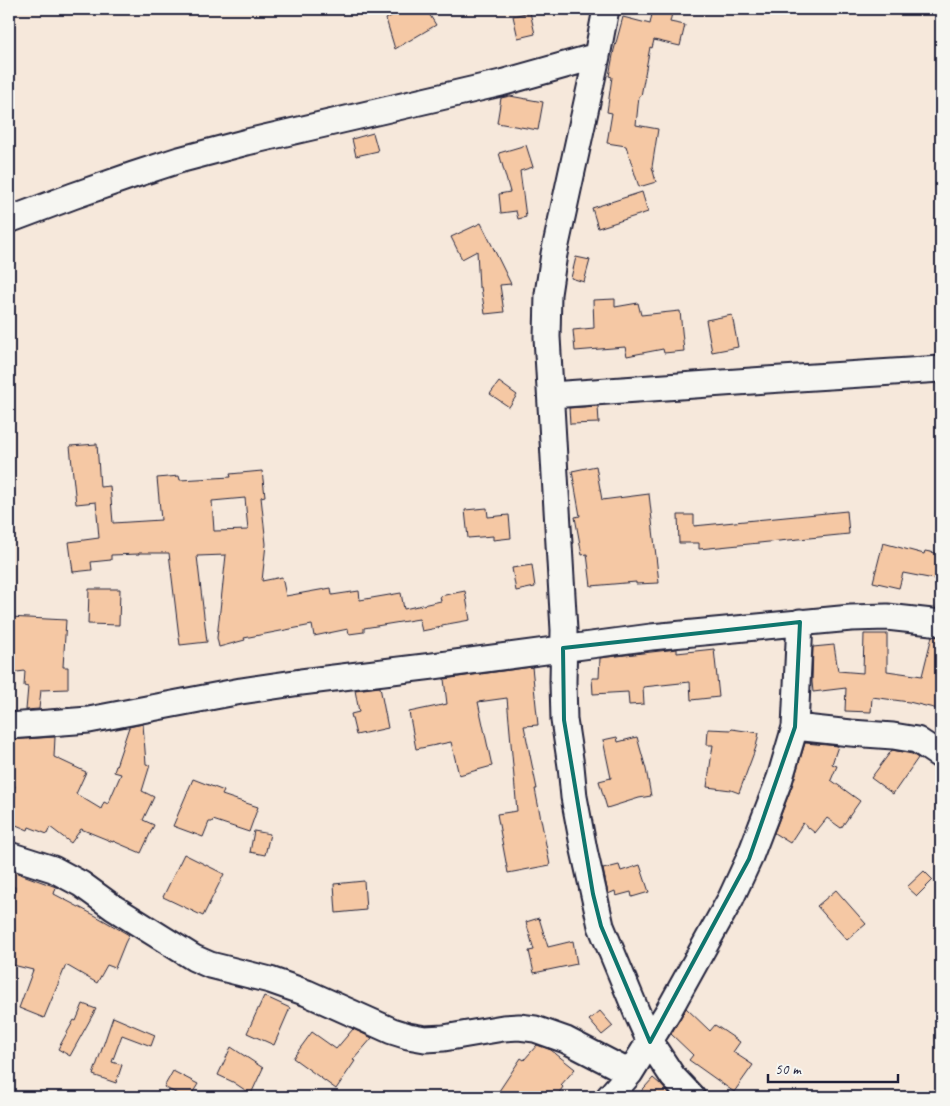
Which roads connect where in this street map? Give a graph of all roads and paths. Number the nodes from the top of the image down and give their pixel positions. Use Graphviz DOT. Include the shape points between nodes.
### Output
graph roads {
  1 [pos="606,9"];
  2 [pos="597,56"];
  3 [pos="9,220"];
  4 [pos="941,369"];
  5 [pos="550,396"];
  6 [pos="800,622"];
  7 [pos="941,623"];
  8 [pos="564,648"];
  9 [pos="9,726"];
  10 [pos="795,727"];
  11 [pos="941,756"];
  12 [pos="9,855"];
  13 [pos="650,1042"];
  14 [pos="630,1073"];
  15 [pos="609,1097"];
  16 [pos="692,1097"];
  1 -- 2 [label="street"];
  2 -- 3 [label="street" via="502,83 188,158"];
  2 -- 5 [label="street" via="548,294"];
  4 -- 5 [label="street"];
  5 -- 8 [label="street"];
  6 -- 7 [label="street" via="887,617"];
  6 -- 8 [label="street"];
  6 -- 10 [label="street"];
  8 -- 9 [label="street" via="258,688 89,720"];
  8 -- 13 [label="street" via="564,720 587,868 602,926"];
  10 -- 11 [label="street" via="916,740"];
  10 -- 13 [label="street" via="750,859"];
  12 -- 14 [label="street" via="67,876 194,958 307,993 400,1034 425,1039 503,1028 536,1029 566,1040"];
  13 -- 14 [label="street"];
  13 -- 16 [label="street" via="673,1077"];
  14 -- 15 [label="street"];
}
